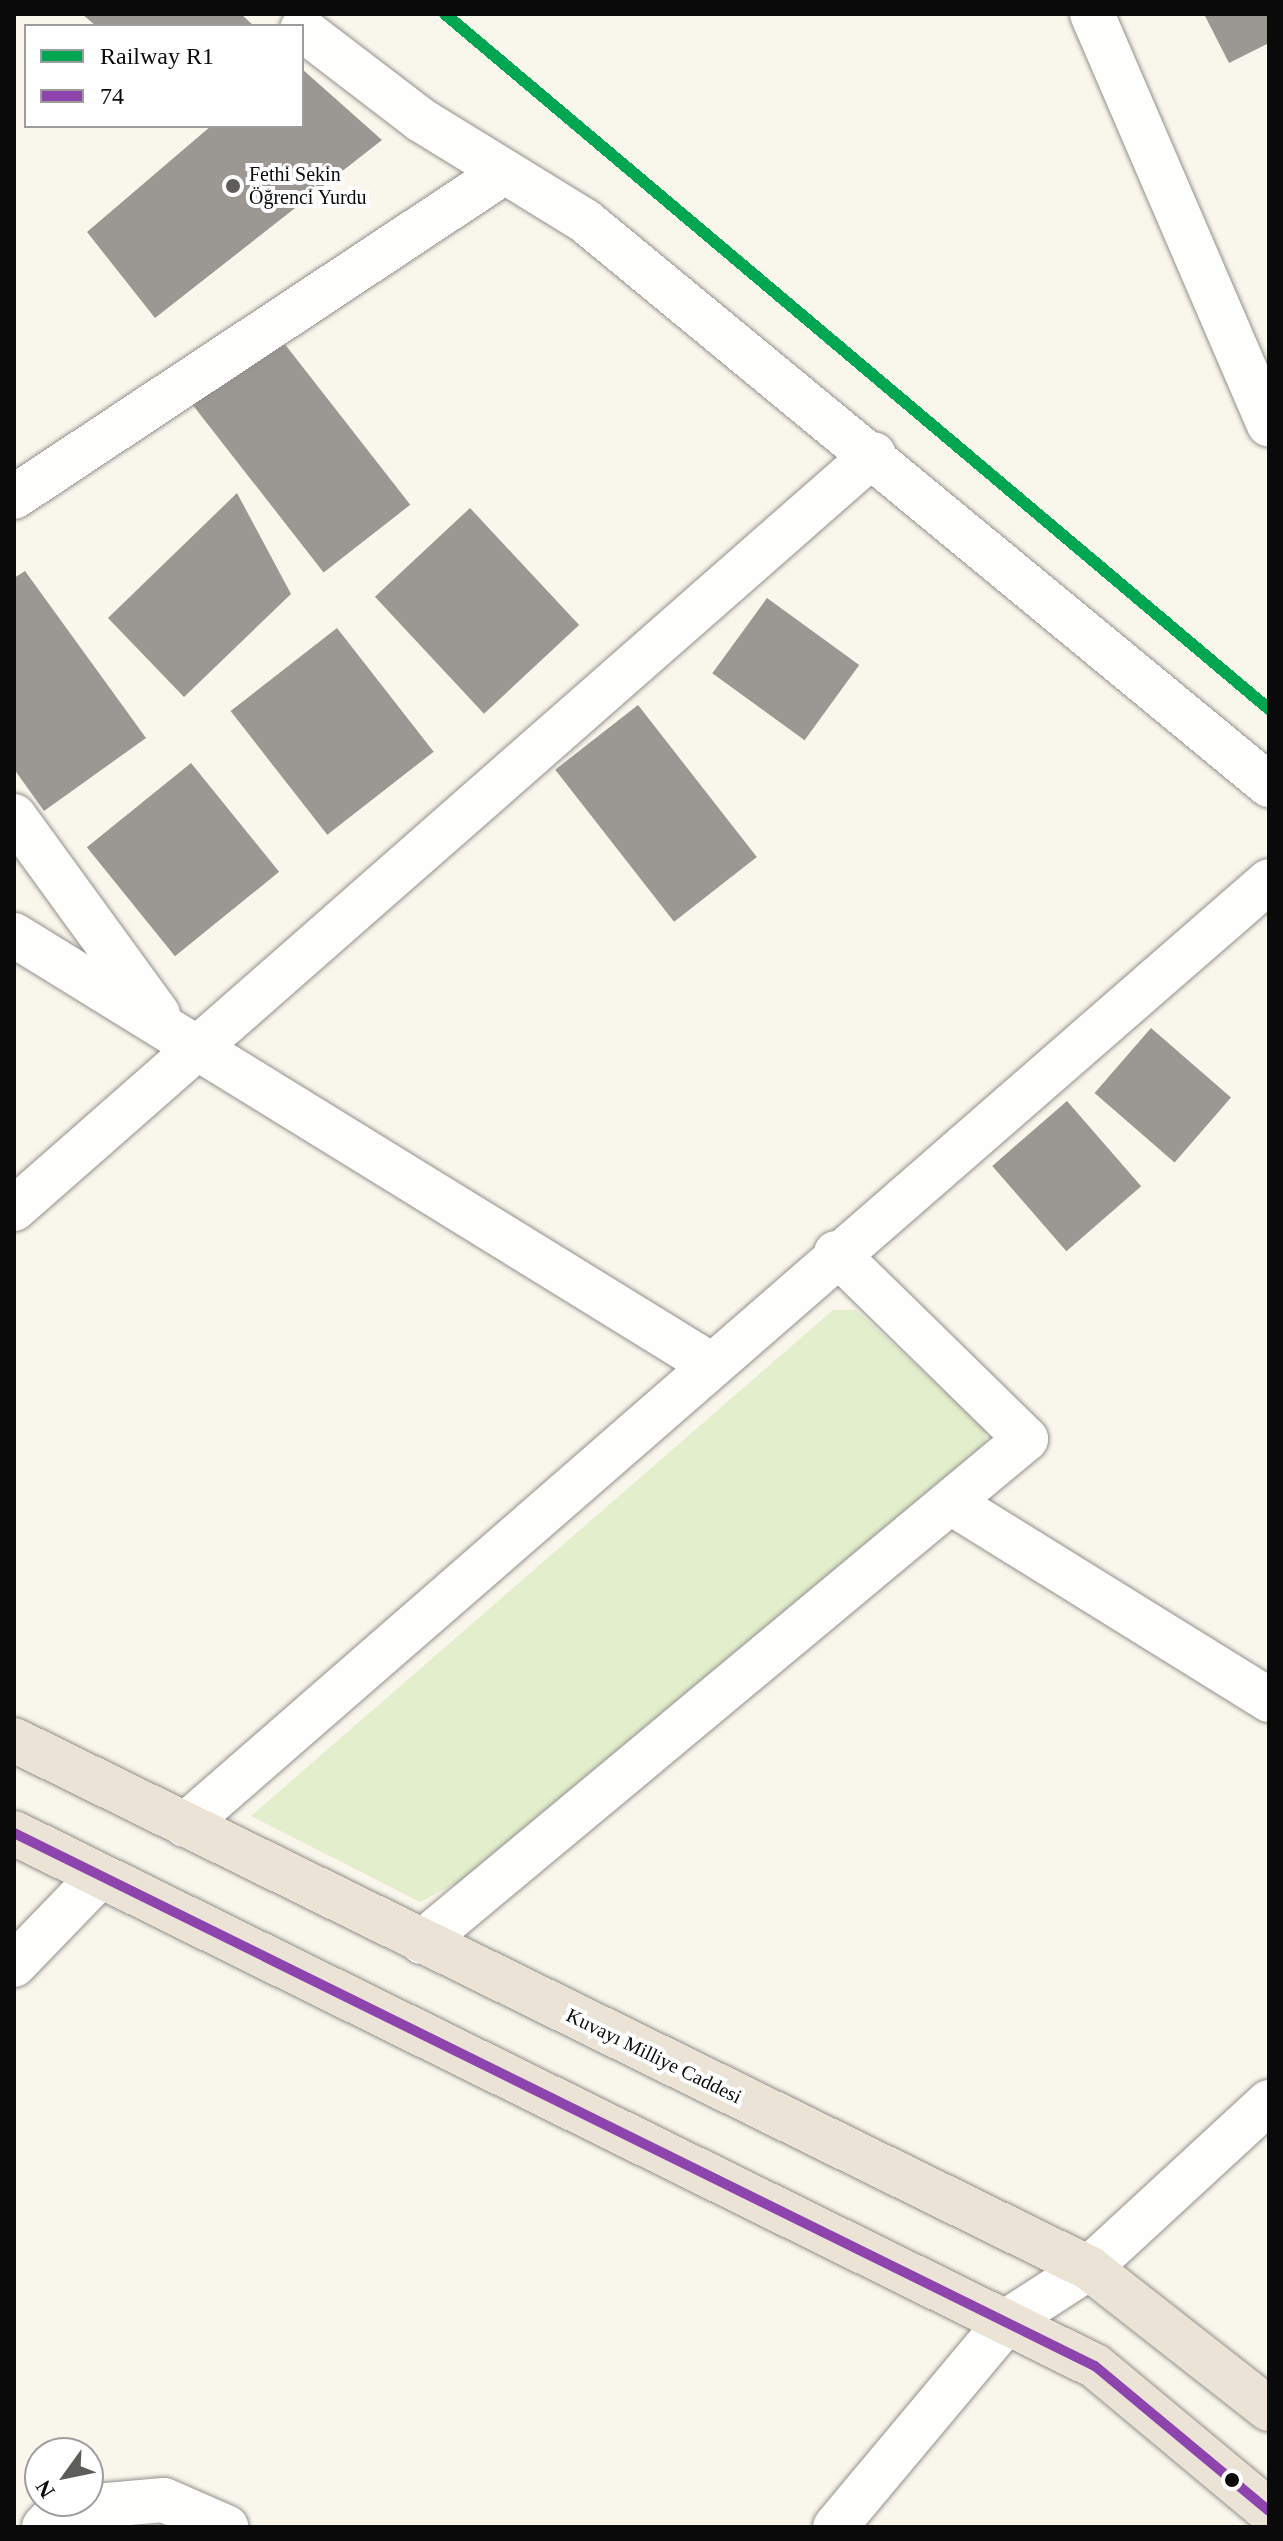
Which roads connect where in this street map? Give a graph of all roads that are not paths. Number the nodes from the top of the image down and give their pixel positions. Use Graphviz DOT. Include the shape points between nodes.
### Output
graph roads {
  1 [pos="1092,14"];
  2 [pos="304,30"];
  3 [pos="503,173"];
  4 [pos="1269,425"];
  5 [pos="874,454"];
  6 [pos="14,497"];
  7 [pos="1269,785"];
  8 [pos="14,816"];
  9 [pos="1269,881"];
  10 [pos="14,935"];
  11 [pos="182,1037"];
  12 [pos="14,1209"];
  13 [pos="836,1253"];
  14 [pos="710,1364"];
  15 [pos="953,1504"];
  16 [pos="1269,1700"];
  17 [pos="14,1740"];
  18 [pos="185,1825"];
  19 [pos="14,1833"];
  20 [pos="96,1880"];
  21 [pos="422,1942"];
  22 [pos="14,1965"];
  23 [pos="1269,2102"];
  24 [pos="1089,2268"];
  25 [pos="1007,2321"];
  26 [pos="1269,2409"];
  27 [pos="1269,2511"];
  28 [pos="44,2527"];
  29 [pos="226,2527"];
  30 [pos="835,2527"];
  1 -- 4 [label="street"];
  2 -- 3 [label="street"];
  3 -- 5 [label="street" via="585,221"];
  3 -- 6 [label="street"];
  5 -- 7 [label="street"];
  5 -- 11 [label="street"];
  8 -- 11 [label="street"];
  9 -- 13 [label="street" via="1256,899"];
  10 -- 11 [label="street"];
  11 -- 12 [label="street"];
  11 -- 14 [label="street"];
  13 -- 14 [label="street"];
  13 -- 15 [label="street" via="1026,1439"];
  14 -- 18 [label="street"];
  15 -- 16 [label="street"];
  15 -- 21 [label="street"];
  17 -- 18 [label="main road, Kuvayı Milliye Caddesi"];
  18 -- 21 [label="main road, Kuvayı Milliye Caddesi"];
  19 -- 20 [label="main road"];
  20 -- 22 [label="street"];
  20 -- 25 [label="main road"];
  21 -- 24 [label="main road, Kuvayı Milliye Caddesi"];
  23 -- 24 [label="street"];
  24 -- 25 [label="street"];
  24 -- 26 [label="main road, Kuvayı Milliye Caddesi"];
  25 -- 27 [label="main road" via="1095,2366"];
  25 -- 30 [label="street"];
  28 -- 29 [label="street" via="61,2509 164,2500"];
}
